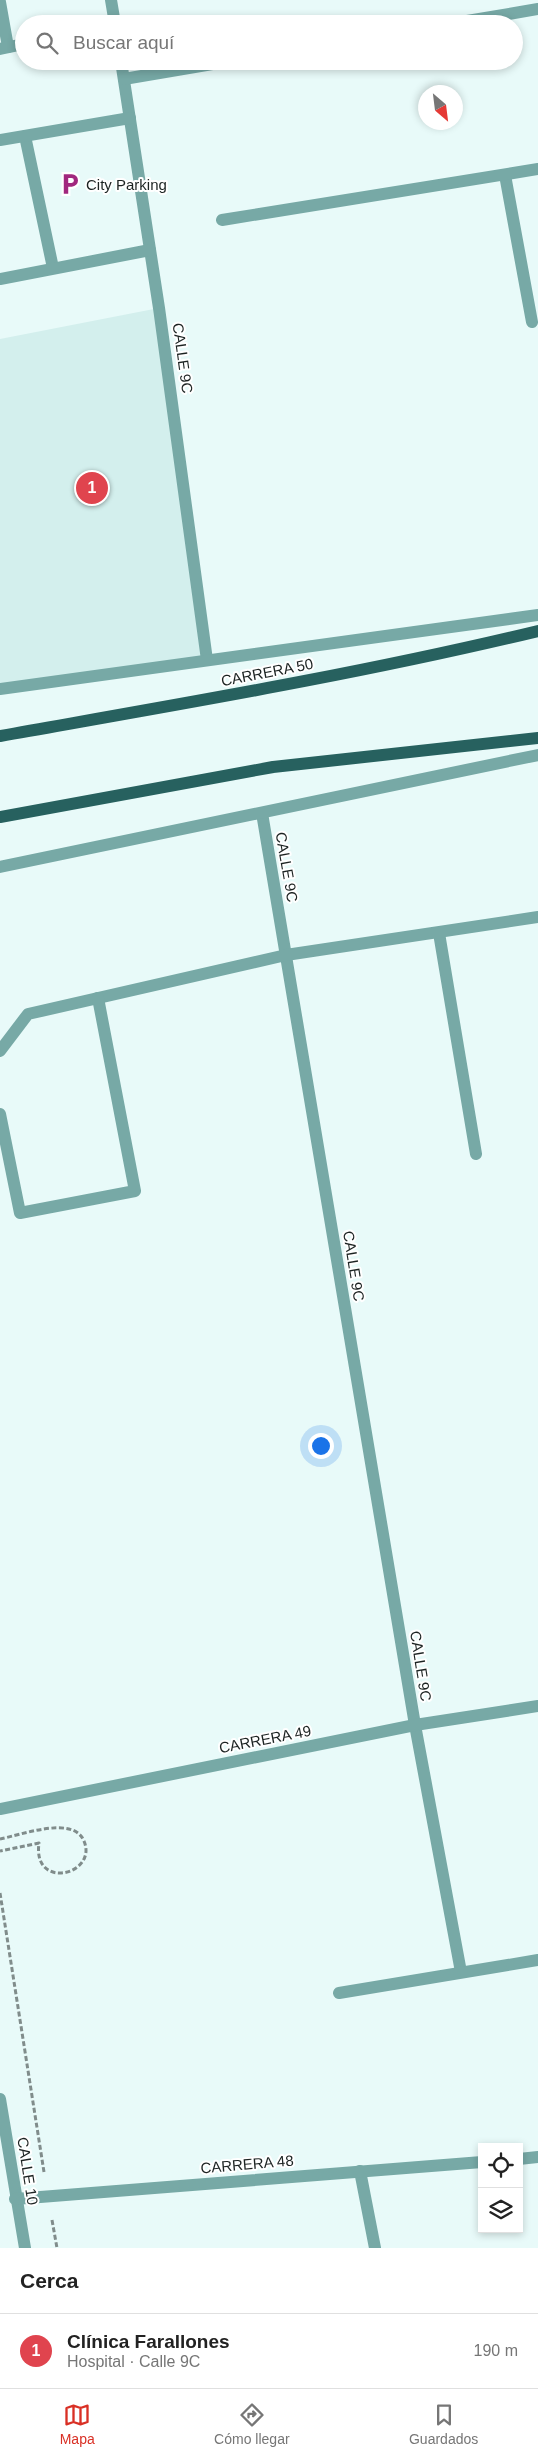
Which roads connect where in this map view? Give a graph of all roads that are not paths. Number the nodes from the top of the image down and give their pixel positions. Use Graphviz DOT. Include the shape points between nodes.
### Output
graph roads {
  1 [pos="111,0"];
  2 [pos="0,2"];
  3 [pos="538,9"];
  4 [pos="114,15"];
  5 [pos="502,15"];
  6 [pos="4,48"];
  7 [pos="122,70"];
  8 [pos="177,70"];
  9 [pos="124,79"];
  10 [pos="130,118"];
  11 [pos="25,136"];
  12 [pos="0,140"];
  13 [pos="538,169"];
  14 [pos="505,175"];
  15 [pos="222,220"];
  16 [pos="150,250"];
  17 [pos="53,268"];
  18 [pos="0,279"];
  19 [pos="532,322"];
  20 [pos="538,615"];
  21 [pos="538,631"];
  22 [pos="207,660"];
  23 [pos="0,689"];
  24 [pos="0,736"];
  25 [pos="538,738"];
  26 [pos="538,755"];
  27 [pos="262,813"];
  28 [pos="0,817"];
  29 [pos="4,868"];
  30 [pos="538,916"];
  31 [pos="439,933"];
  32 [pos="286,955"];
  33 [pos="98,998"];
  34 [pos="0,1051"];
  35 [pos="0,1114"];
  36 [pos="476,1154"];
  37 [pos="538,1706"];
  38 [pos="414,1725"];
  39 [pos="0,1808"];
  40 [pos="538,1960"];
  41 [pos="461,1972"];
  42 [pos="339,1993"];
  43 [pos="0,2099"];
  44 [pos="538,2157"];
  45 [pos="523,2158"];
  46 [pos="478,2162"];
  47 [pos="360,2171"];
  48 [pos="15,2198"];
  49 [pos="25,2248"];
  50 [pos="375,2248"];
  1 -- 4 [label="street"];
  2 -- 6 [label="street"];
  3 -- 5 [label="street"];
  7 -- 9 [label="street, CALLE 9C"];
  8 -- 9 [label="street"];
  9 -- 10 [label="street, CALLE 9C"];
  10 -- 11 [label="street"];
  10 -- 16 [label="street, CALLE 9C"];
  11 -- 12 [label="street"];
  11 -- 17 [label="street"];
  13 -- 14 [label="street"];
  14 -- 15 [label="street"];
  14 -- 19 [label="street"];
  16 -- 17 [label="street"];
  16 -- 22 [label="street, CALLE 9C"];
  17 -- 18 [label="street"];
  20 -- 22 [label="street, CARRERA 50"];
  21 -- 24 [label="main road, CARRERA 50" via="445,654"];
  22 -- 23 [label="street, CARRERA 50"];
  25 -- 28 [label="main road" via="273,767"];
  26 -- 27 [label="street"];
  27 -- 29 [label="street"];
  27 -- 32 [label="street, CALLE 9C"];
  30 -- 31 [label="street"];
  31 -- 32 [label="street"];
  31 -- 36 [label="street"];
  32 -- 33 [label="street"];
  32 -- 38 [label="street, CALLE 9C"];
  33 -- 34 [label="street" via="28,1014"];
  33 -- 35 [label="street" via="135,1191 20,1213"];
  37 -- 38 [label="street, CARRERA 49"];
  38 -- 39 [label="street, CARRERA 49"];
  38 -- 41 [label="street, CALLE 9C"];
  40 -- 41 [label="street"];
  41 -- 42 [label="street"];
  43 -- 48 [label="street, CALLE 10"];
  44 -- 45 [label="street"];
  46 -- 47 [label="street, CARRERA 48"];
  47 -- 48 [label="street, CARRERA 48"];
  47 -- 50 [label="street"];
  48 -- 49 [label="street, CALLE 10"];
}
